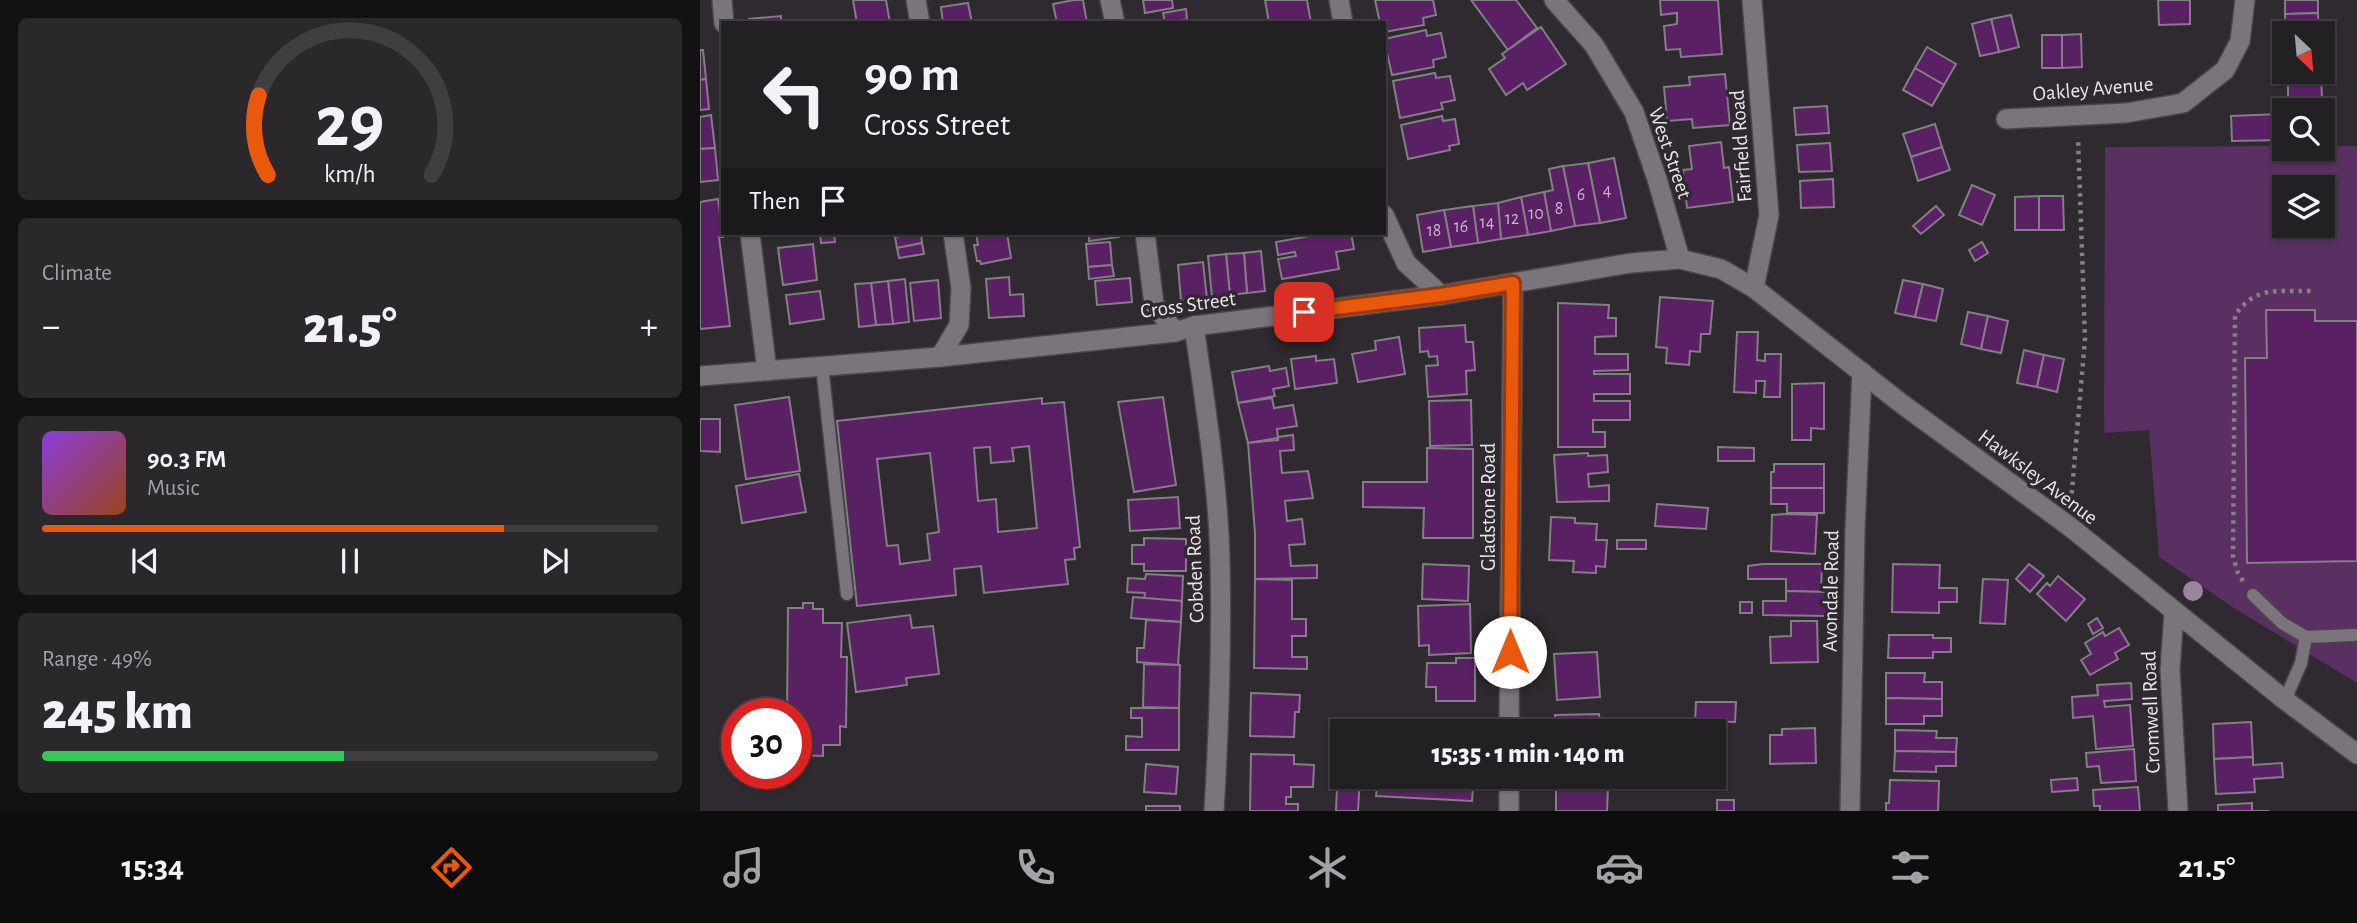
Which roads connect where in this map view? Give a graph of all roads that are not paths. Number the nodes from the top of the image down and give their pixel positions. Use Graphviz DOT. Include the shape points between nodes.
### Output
graph roads {
  1 [pos="722,0"];
  2 [pos="916,0"];
  3 [pos="1110,0"];
  4 [pos="1339,0"];
  5 [pos="1554,0"];
  6 [pos="1752,0"];
  7 [pos="2245,0"];
  8 [pos="724,21"];
  9 [pos="920,21"];
  10 [pos="1115,21"];
  11 [pos="1343,21"];
  12 [pos="2006,119"];
  13 [pos="1386,219"];
  14 [pos="750,235"];
  15 [pos="953,235"];
  16 [pos="1145,235"];
  17 [pos="1681,260"];
  18 [pos="1513,283"];
  19 [pos="1754,288"];
  20 [pos="1441,295"];
  21 [pos="1194,326"];
  22 [pos="1175,331"];
  23 [pos="940,356"];
  24 [pos="822,366"];
  25 [pos="767,371"];
  26 [pos="1861,372"];
  27 [pos="700,376"];
  28 [pos="847,594"];
  29 [pos="2253,595"];
  30 [pos="2174,612"];
  31 [pos="2354,635"];
  32 [pos="2306,637"];
  33 [pos="2285,699"];
  34 [pos="1509,719"];
  35 [pos="2357,754"];
  36 [pos="1509,789"];
  37 [pos="1214,811"];
  38 [pos="1509,811"];
  39 [pos="1850,811"];
  40 [pos="2178,811"];
  1 -- 8 [label="street"];
  2 -- 9 [label="street"];
  3 -- 10 [label="street"];
  4 -- 11 [label="street"];
  5 -- 17 [label="street, West Street" via="1594,45 1634,112"];
  6 -- 19 [label="street, Fairfield Road" via="1769,215"];
  7 -- 12 [label="street, Oakley Avenue" via="2241,41 2225,70 2183,103 2126,113"];
  13 -- 20 [label="street" via="1406,263"];
  14 -- 25 [label="street"];
  15 -- 23 [label="street" via="961,288 959,325"];
  16 -- 22 [label="street" via="1154,304"];
  17 -- 18 [label="street, Cross Street" via="1631,262"];
  17 -- 19 [label="street, Hawksley Avenue" via="1721,269"];
  18 -- 20 [label="street, Cross Street"];
  18 -- 34 [label="street, Gladstone Road"];
  19 -- 26 [label="street, Hawksley Avenue"];
  20 -- 21 [label="street, Cross Street"];
  21 -- 22 [label="street, Cross Street"];
  21 -- 37 [label="street, Cobden Road" via="1209,428 1220,558"];
  22 -- 23 [label="street, Cross Street"];
  23 -- 24 [label="street, Cross Street"];
  24 -- 25 [label="street, Cross Street"];
  24 -- 28 [label="lane"];
  25 -- 27 [label="street, Cross Street"];
  26 -- 30 [label="street, Hawksley Avenue" via="2069,527"];
  26 -- 39 [label="street, Avondale Road"];
  29 -- 32 [label="lane" via="2282,623"];
  30 -- 33 [label="street, Hawksley Avenue"];
  30 -- 40 [label="street, Cromwell Road" via="2170,670"];
  31 -- 32 [label="lane"];
  32 -- 33 [label="lane" via="2301,663"];
  33 -- 35 [label="street, Hawksley Avenue"];
  36 -- 38 [label="street"];
}
